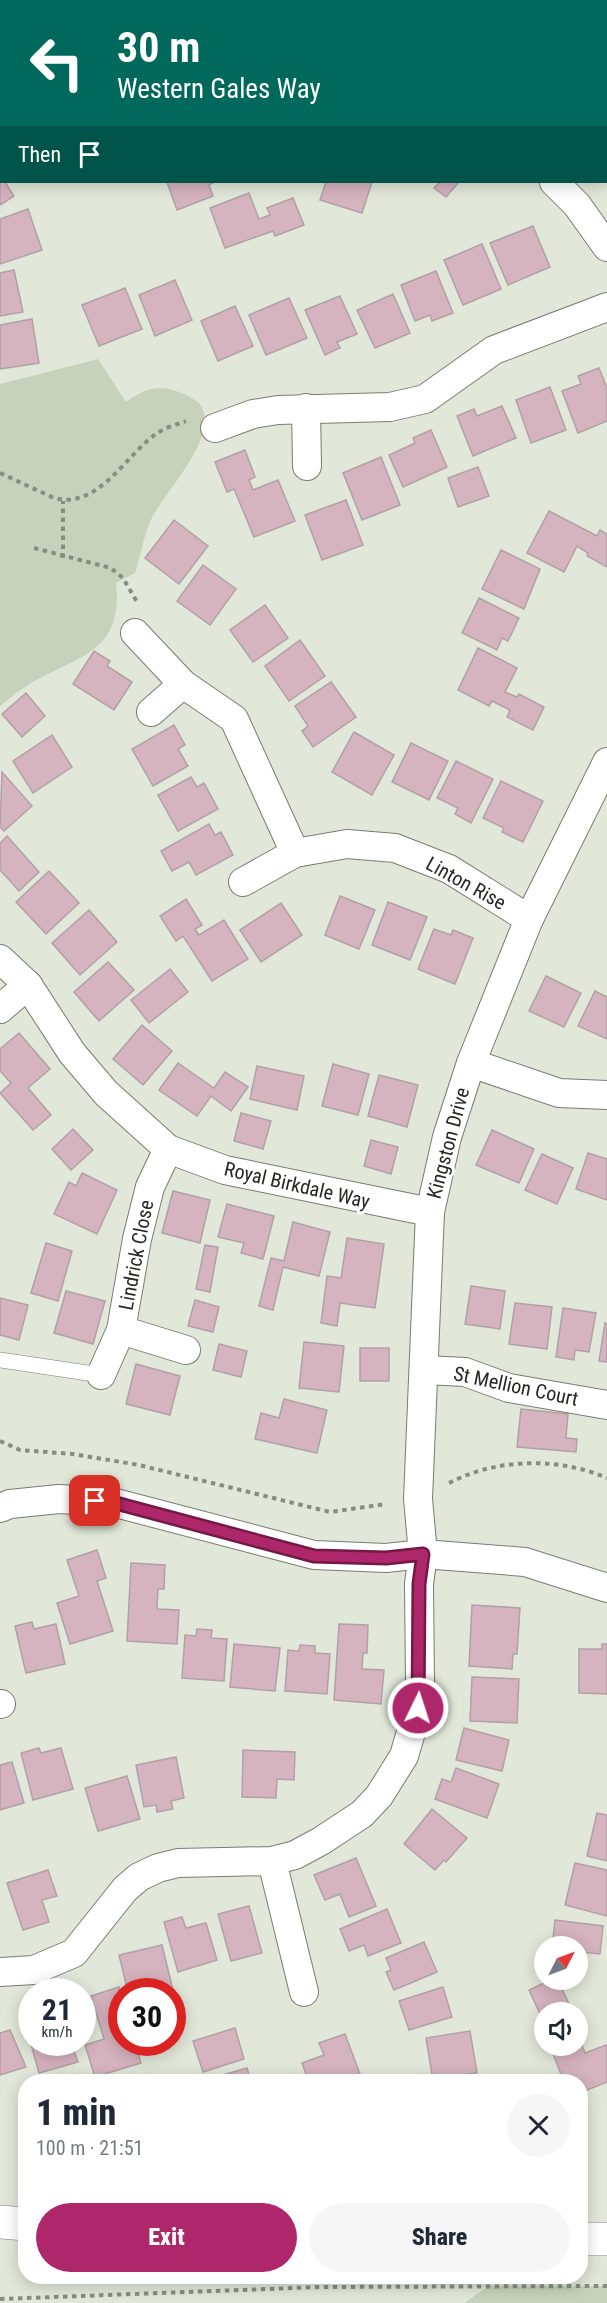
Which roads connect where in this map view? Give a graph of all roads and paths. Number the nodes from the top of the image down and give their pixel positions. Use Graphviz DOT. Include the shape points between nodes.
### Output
graph roads {
  1 [pos="555,183"];
  2 [pos="607,247"];
  3 [pos="607,307"];
  4 [pos="306,408"];
  5 [pos="215,428"];
  6 [pos="307,466"];
  7 [pos="0,473"];
  8 [pos="63,501"];
  9 [pos="34,548"];
  10 [pos="63,558"];
  11 [pos="135,633"];
  12 [pos="183,684"];
  13 [pos="151,712"];
  14 [pos="607,762"];
  15 [pos="295,853"];
  16 [pos="243,882"];
  17 [pos="529,919"];
  18 [pos="0,959"];
  19 [pos="28,985"];
  20 [pos="0,1009"];
  21 [pos="471,1063"];
  22 [pos="607,1095"];
  23 [pos="168,1149"];
  24 [pos="430,1212"];
  25 [pos="121,1330"];
  26 [pos="186,1350"];
  27 [pos="0,1360"];
  28 [pos="425,1370"];
  29 [pos="101,1375"];
  30 [pos="607,1405"];
  31 [pos="0,1441"];
  32 [pos="607,1478"];
  33 [pos="418,1499"];
  34 [pos="0,1508"];
  35 [pos="423,1554"];
  36 [pos="607,1588"];
  37 [pos="272,1861"];
  38 [pos="0,1972"];
  39 [pos="304,1992"];
  40 [pos="0,2223"];
  41 [pos="18,2224"];
  42 [pos="588,2239"];
  43 [pos="607,2239"];
  44 [pos="607,2286"];
  45 [pos="0,2299"];
  1 -- 2 [label="street" via="577,205"];
  3 -- 4 [label="street" via="494,350 425,399 390,407"];
  4 -- 5 [label="street" via="253,414"];
  4 -- 6 [label="street"];
  5 -- 8 [label="path" via="206,412 157,433 101,486"];
  7 -- 8 [label="path"];
  8 -- 10 [label="path"];
  9 -- 10 [label="path"];
  10 -- 11 [label="path" via="111,568 123,578 141,608"];
  11 -- 12 [label="street"];
  12 -- 13 [label="street"];
  12 -- 15 [label="street" via="234,719"];
  14 -- 17 [label="street, Kingston Drive"];
  15 -- 16 [label="street, Linton Rise"];
  15 -- 17 [label="street, Linton Rise" via="347,844 395,848 449,869"];
  17 -- 21 [label="street, Kingston Drive"];
  18 -- 19 [label="street, Royal Birkdale Way"];
  19 -- 20 [label="street"];
  19 -- 23 [label="street, Royal Birkdale Way" via="72,1053 106,1093"];
  21 -- 22 [label="street" via="559,1093"];
  21 -- 24 [label="street, Kingston Drive" via="447,1137"];
  23 -- 24 [label="street, Royal Birkdale Way" via="225,1170"];
  23 -- 25 [label="street, Lindrick Close" via="150,1187 136,1239"];
  24 -- 28 [label="street, Kingston Drive"];
  25 -- 26 [label="street, Lindrick Close"];
  25 -- 29 [label="street, Lindrick Close"];
  27 -- 29 [label="lane"];
  28 -- 30 [label="street, St Mellion Court" via="465,1372 509,1388"];
  28 -- 33 [label="street, Kingston Drive"];
  31 -- 33 [label="path" via="20,1450 139,1465 330,1512"];
  32 -- 33 [label="path" via="582,1467 533,1462 469,1472"];
  33 -- 35 [label="street, Kingston Drive"];
  34 -- 35 [label="street" via="59,1499 112,1502 314,1556 386,1558"];
  35 -- 36 [label="street" via="525,1562"];
  35 -- 37 [label="street, Kingston Drive" via="419,1584 418,1708 404,1756 379,1796 362,1814 295,1855"];
  37 -- 38 [label="street, Kingston Drive" via="178,1863 158,1868 126,1889 74,1953 34,1970"];
  37 -- 39 [label="street"];
  40 -- 41 [label="main road"];
  42 -- 43 [label="main road"];
  44 -- 45 [label="path" via="320,2287"];
}
